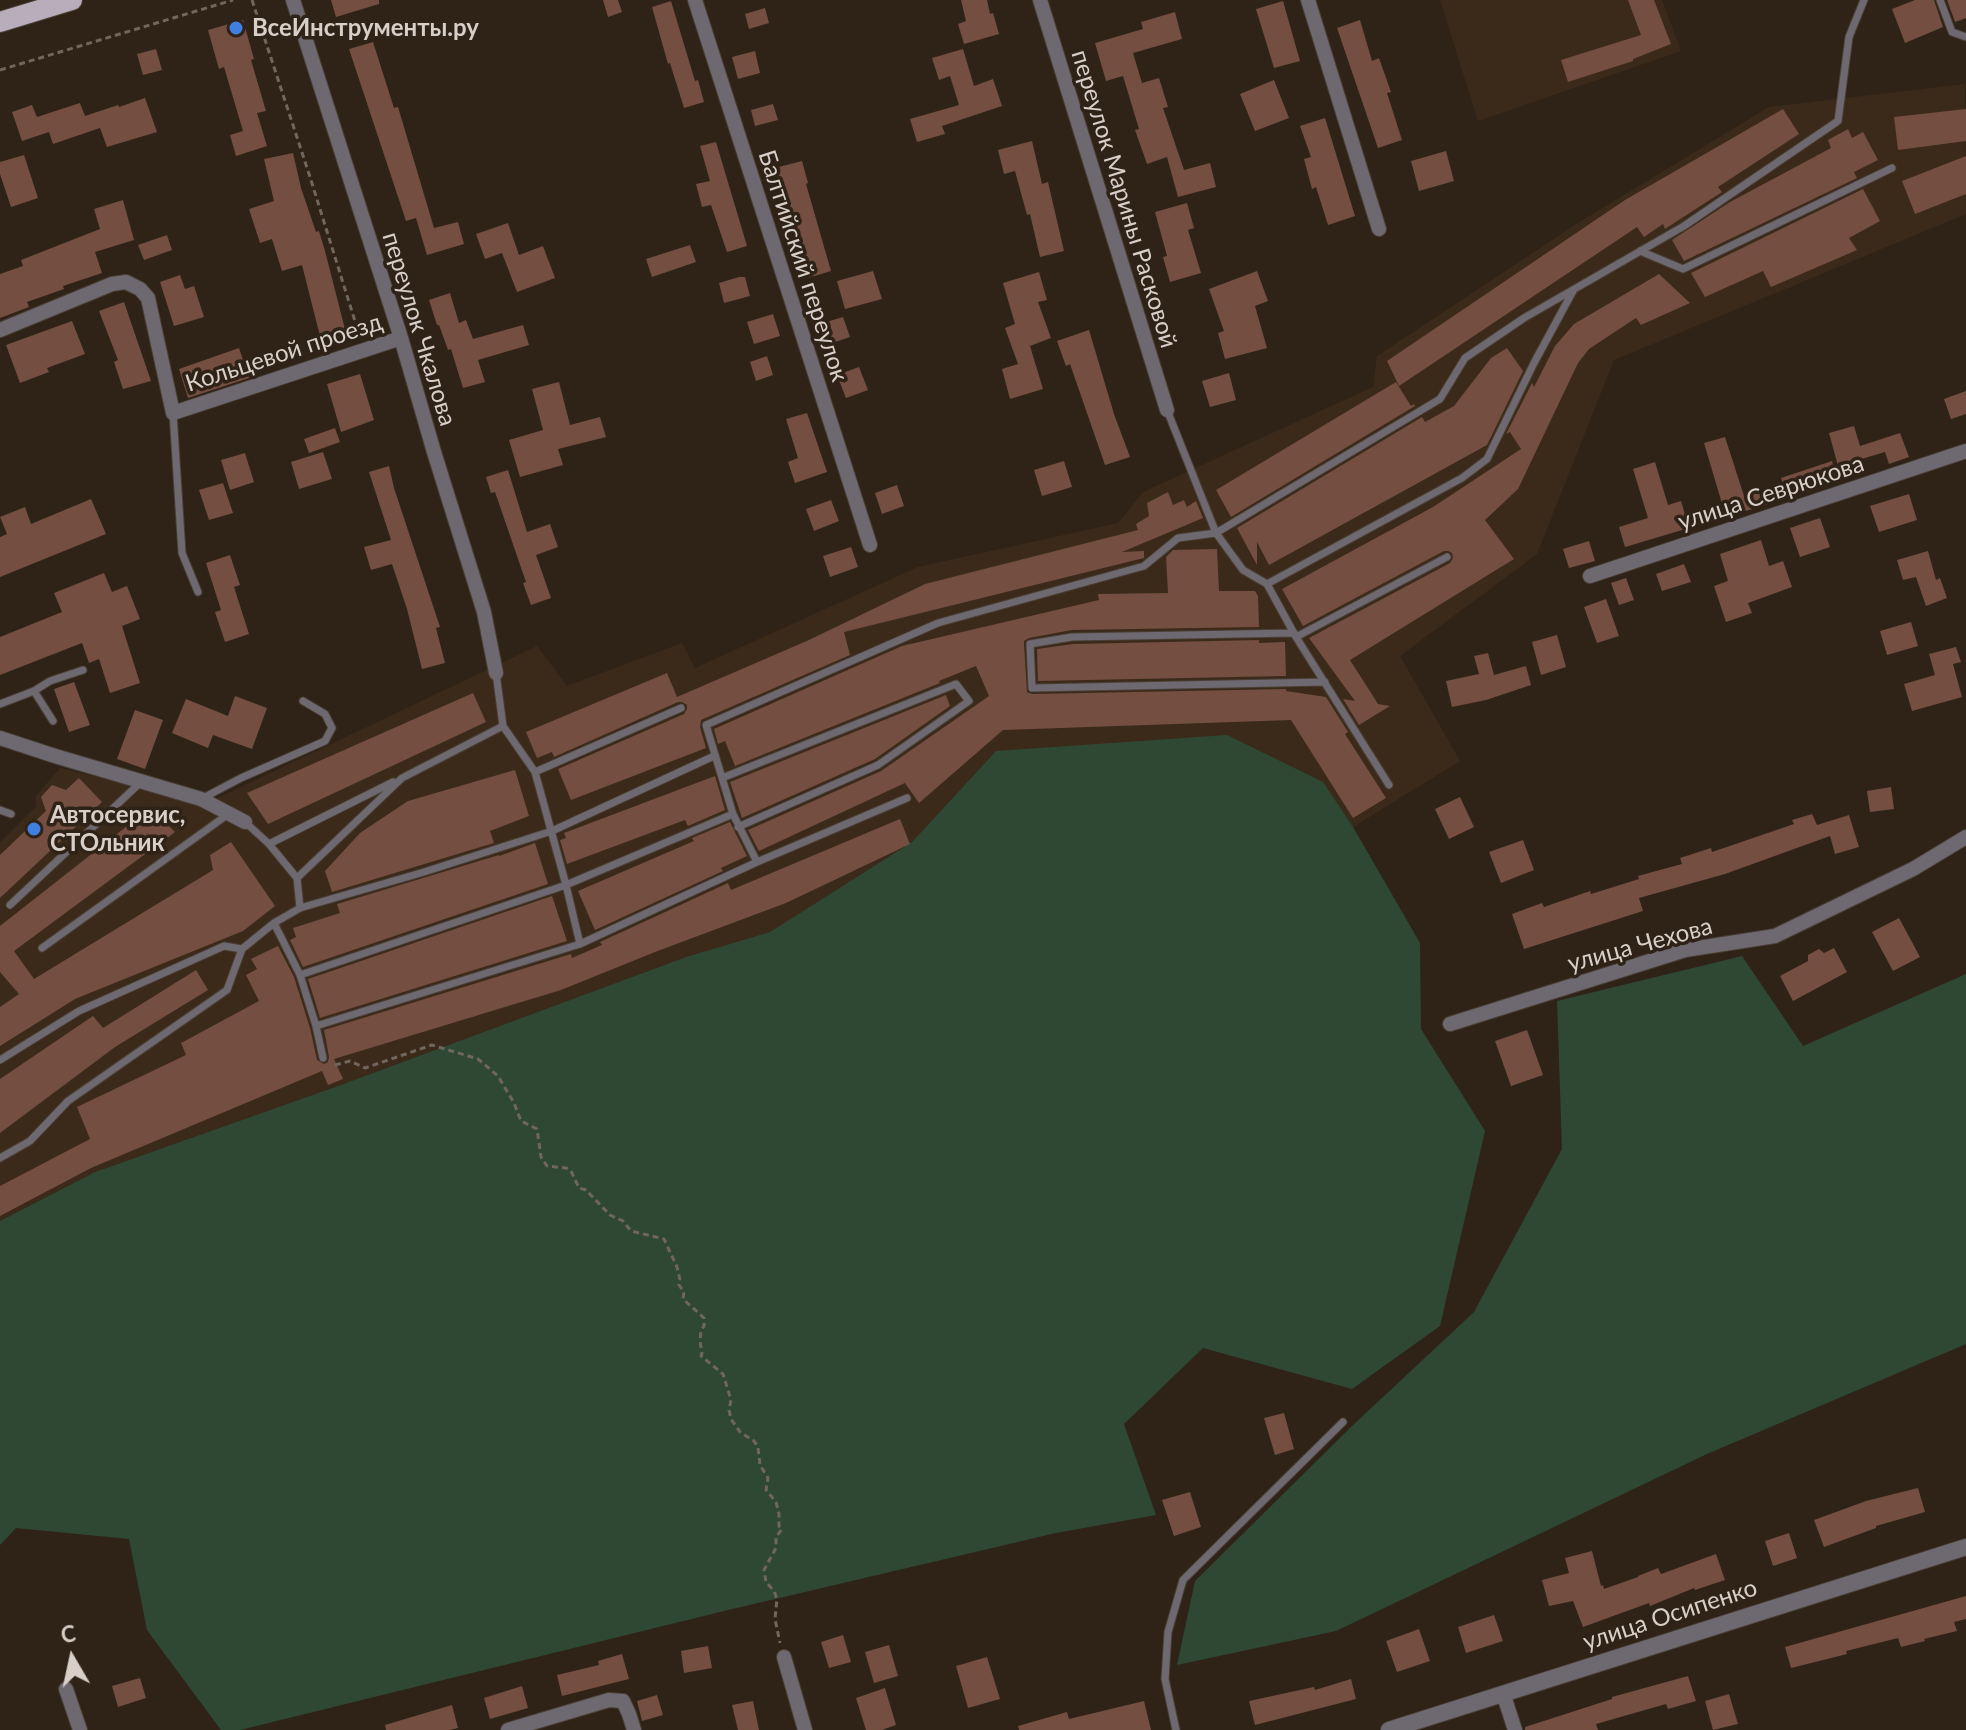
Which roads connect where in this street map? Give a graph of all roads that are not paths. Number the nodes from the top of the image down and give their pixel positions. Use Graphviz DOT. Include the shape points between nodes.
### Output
graph roads {
  1 [pos="72,0"];
  2 [pos="293,0"];
  3 [pos="695,0"];
  4 [pos="1040,0"];
  5 [pos="1308,0"];
  6 [pos="1864,0"];
  7 [pos="1940,0"];
  8 [pos="25,7"];
  9 [pos="0,22"];
  10 [pos="1966,37"];
  11 [pos="1892,168"];
  12 [pos="1379,229"];
  13 [pos="1640,251"];
  14 [pos="1574,289"];
  15 [pos="0,330"];
  16 [pos="401,338"];
  17 [pos="1167,410"];
  18 [pos="173,413"];
  19 [pos="1966,451"];
  20 [pos="1216,533"];
  21 [pos="870,545"];
  22 [pos="1447,557"];
  23 [pos="1590,576"];
  24 [pos="1267,584"];
  25 [pos="198,592"];
  26 [pos="1295,635"];
  27 [pos="83,670"];
  28 [pos="496,673"];
  29 [pos="1325,682"];
  30 [pos="34,691"];
  31 [pos="303,701"];
  32 [pos="0,704"];
  33 [pos="681,708"];
  34 [pos="53,721"];
  35 [pos="503,726"];
  36 [pos="0,738"];
  37 [pos="714,756"];
  38 [pos="535,772"];
  39 [pos="402,778"];
  40 [pos="722,778"];
  41 [pos="141,782"];
  42 [pos="1389,785"];
  43 [pos="907,798"];
  44 [pos="201,799"];
  45 [pos="0,810"];
  46 [pos="229,813"];
  47 [pos="11,814"];
  48 [pos="733,814"];
  49 [pos="245,822"];
  50 [pos="738,827"];
  51 [pos="552,831"];
  52 [pos="1966,837"];
  53 [pos="269,844"];
  54 [pos="757,862"];
  55 [pos="297,878"];
  56 [pos="566,885"];
  57 [pos="10,905"];
  58 [pos="300,908"];
  59 [pos="274,923"];
  60 [pos="580,944"];
  61 [pos="42,948"];
  62 [pos="242,949"];
  63 [pos="300,975"];
  64 [pos="1450,1024"];
  65 [pos="316,1026"];
  66 [pos="323,1058"];
  67 [pos="0,1060"];
  68 [pos="0,1158"];
  69 [pos="1343,1422"];
  70 [pos="1966,1547"];
  71 [pos="784,1657"];
  72 [pos="66,1689"];
  73 [pos="1503,1693"];
  74 [pos="80,1730"];
  75 [pos="508,1730"];
  76 [pos="634,1730"];
  77 [pos="805,1730"];
  78 [pos="1176,1730"];
  79 [pos="1389,1730"];
  80 [pos="1515,1730"];
  1 -- 8 [label="main road"];
  2 -- 16 [label="street, переулок Чкалова"];
  3 -- 21 [label="street, Балтийский переулок"];
  4 -- 17 [label="street, переулок Марины Расковой"];
  5 -- 12 [label="street"];
  6 -- 13 [label="lane" via="1849,37 1838,121"];
  7 -- 10 [label="lane" via="1952,32"];
  8 -- 9 [label="main road"];
  11 -- 13 [label="lane" via="1683,269"];
  13 -- 14 [label="lane"];
  14 -- 20 [label="lane" via="1465,358 1440,399"];
  14 -- 24 [label="lane" via="1487,459 1462,478"];
  15 -- 18 [label="street, Кольцевой проезд" via="126,282 148,298"];
  16 -- 18 [label="street, Кольцевой проезд"];
  16 -- 28 [label="street, переулок Чкалова" via="484,612"];
  17 -- 20 [label="lane"];
  18 -- 25 [label="lane" via="182,553"];
  19 -- 23 [label="street, улица Севрюкова"];
  20 -- 24 [label="lane" via="1243,570"];
  20 -- 37 [label="lane" via="1178,538 1144,566 938,623 720,718 706,725"];
  22 -- 26 [label="lane"];
  24 -- 26 [label="lane"];
  26 -- 29 [label="lane"];
  26 -- 29 [label="lane" via="1072,637 1030,644 1032,688"];
  27 -- 30 [label="lane"];
  28 -- 35 [label="lane"];
  29 -- 42 [label="lane"];
  30 -- 32 [label="lane"];
  30 -- 34 [label="lane"];
  31 -- 44 [label="lane" via="325,714 332,728 325,741"];
  33 -- 38 [label="lane"];
  35 -- 38 [label="lane"];
  35 -- 39 [label="lane"];
  36 -- 41 [label="street"];
  37 -- 40 [label="lane"];
  37 -- 51 [label="lane"];
  38 -- 51 [label="lane"];
  39 -- 53 [label="lane"];
  39 -- 55 [label="lane"];
  40 -- 48 [label="lane"];
  40 -- 50 [label="lane" via="956,684 969,701 878,765"];
  41 -- 44 [label="street"];
  41 -- 57 [label="lane"];
  43 -- 54 [label="lane"];
  44 -- 46 [label="street"];
  45 -- 47 [label="lane"];
  46 -- 49 [label="street"];
  46 -- 61 [label="lane"];
  48 -- 50 [label="lane"];
  48 -- 56 [label="lane"];
  49 -- 53 [label="lane"];
  50 -- 54 [label="lane"];
  51 -- 56 [label="lane"];
  51 -- 58 [label="lane"];
  52 -- 64 [label="street, улица Чехова" via="1913,869 1775,936 1685,950"];
  53 -- 55 [label="lane"];
  54 -- 60 [label="lane"];
  55 -- 58 [label="lane"];
  56 -- 60 [label="lane"];
  56 -- 63 [label="lane"];
  58 -- 59 [label="lane"];
  59 -- 62 [label="lane"];
  59 -- 63 [label="lane"];
  60 -- 65 [label="lane"];
  62 -- 67 [label="lane" via="224,946 92,1005"];
  62 -- 68 [label="lane" via="227,990 68,1101 30,1141"];
  63 -- 65 [label="lane"];
  65 -- 66 [label="lane"];
  69 -- 78 [label="lane" via="1183,1580 1168,1632 1165,1679"];
  70 -- 73 [label="street, улица Осипенко"];
  71 -- 77 [label="street"];
  72 -- 74 [label="street"];
  73 -- 79 [label="street, улица Осипенко"];
  73 -- 80 [label="street"];
  75 -- 76 [label="street" via="609,1700 623,1701"];
}
